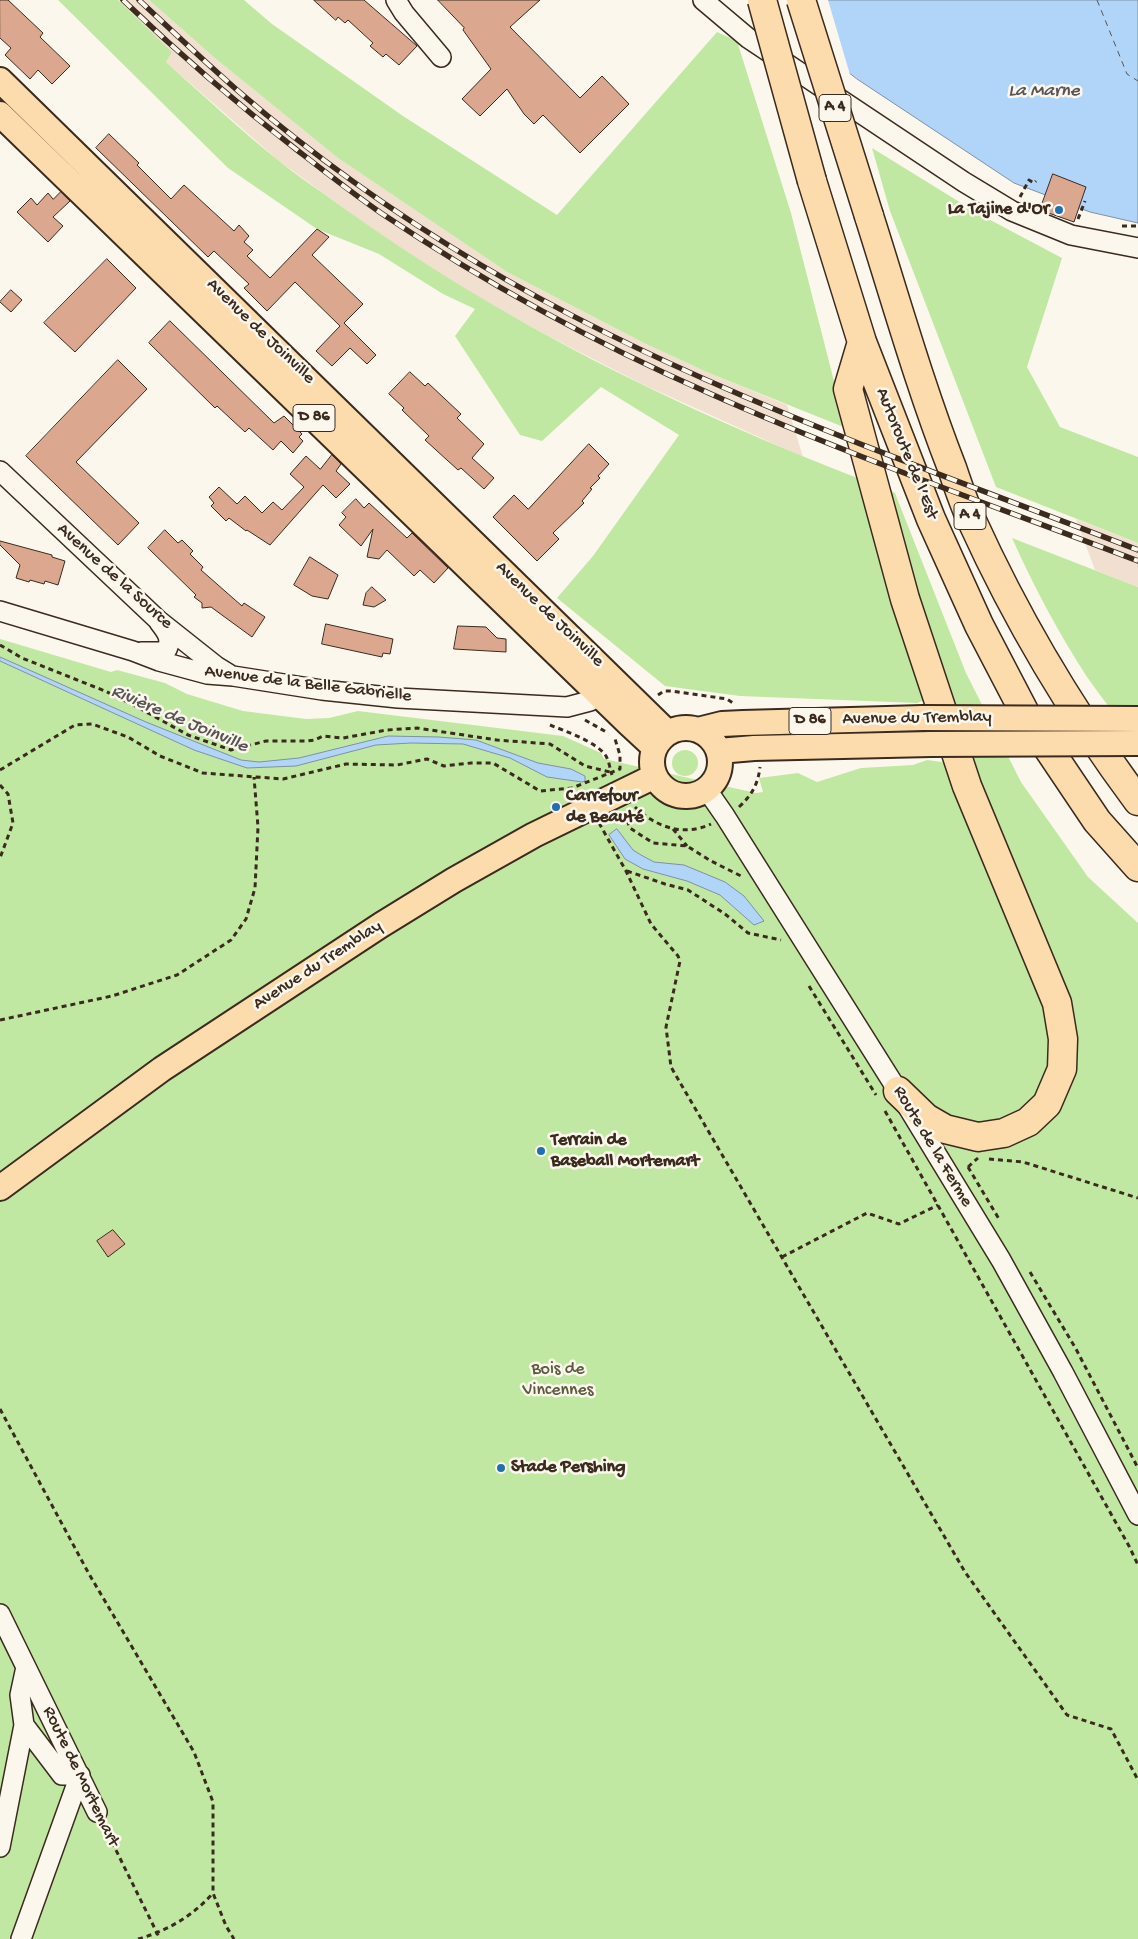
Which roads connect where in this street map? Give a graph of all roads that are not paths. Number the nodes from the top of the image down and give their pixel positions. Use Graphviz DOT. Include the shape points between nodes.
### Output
graph roads {
  1 [pos="396,0"];
  2 [pos="702,0"];
  3 [pos="762,0"];
  4 [pos="801,0"];
  5 [pos="441,57"];
  6 [pos="0,80"];
  7 [pos="0,114"];
  8 [pos="1138,248"];
  9 [pos="862,342"];
  10 [pos="0,472"];
  11 [pos="0,611"];
  12 [pos="158,620"];
  13 [pos="133,651"];
  14 [pos="232,676"];
  15 [pos="607,687"];
  16 [pos="1138,719"];
  17 [pos="698,730"];
  18 [pos="662,740"];
  19 [pos="1138,743"];
  20 [pos="719,751"];
  21 [pos="655,776"];
  22 [pos="707,790"];
  23 [pos="1138,801"];
  24 [pos="1138,867"];
  25 [pos="886,1097"];
  26 [pos="0,1188"];
  27 [pos="1138,1514"];
  28 [pos="0,1614"];
  29 [pos="26,1667"];
  30 [pos="24,1725"];
  31 [pos="80,1775"];
  32 [pos="97,1812"];
  33 [pos="0,1847"];
  34 [pos="21,1939"];
  1 -- 5 [label="street"];
  2 -- 8 [label="street" via="748,38 1012,211 1071,235"];
  3 -- 9 [label="highway, Autoroute de l’Est / A 4, bridge" via="812,181"];
  4 -- 23 [label="highway, Autoroute de l’Est / A 4, bridge" via="905,334 972,520 1010,601 1059,686"];
  6 -- 15 [label="main road, Avenue de Joinville / D 86"];
  7 -- 15 [label="main road, Avenue de Joinville / D 86"];
  9 -- 24 [label="highway, Autoroute de l’Est / A 4" via="931,519 979,625 1027,717 1097,821"];
  9 -- 25 [label="highway" via="848,389 904,599 967,786 1057,1003 1063,1039 1062,1069 1047,1104 1028,1122 1004,1133 978,1137 945,1129"];
  10 -- 12 [label="street, Avenue de la Source"];
  11 -- 13 [label="street, Avenue de la Belle Gabrielle"];
  12 -- 13 [label="street" via="170,641 166,650"];
  12 -- 14 [label="street, Avenue de la Source"];
  13 -- 14 [label="street, Avenue de la Belle Gabrielle" via="207,674"];
  14 -- 15 [label="street, Avenue de la Belle Gabrielle" via="341,692 567,707 590,701"];
  15 -- 18 [label="main road, Avenue de Joinville / D 86"];
  16 -- 17 [label="main road, Avenue du Tremblay / D 86, bridge" via="923,718 743,722"];
  17 -- 18 [label="main road" via="678,729"];
  17 -- 20 [label="main road" via="714,742"];
  18 -- 21 [label="main road" via="652,767"];
  19 -- 20 [label="main road, Avenue du Tremblay / D 86, bridge" via="931,744"];
  20 -- 22 [label="main road" via="718,776"];
  21 -- 22 [label="main road" via="664,788 678,796 698,795"];
  21 -- 26 [label="main road, Avenue du Tremblay" via="534,835 381,925 162,1069"];
  22 -- 25 [label="street, Route de la Ferme" via="731,824"];
  25 -- 27 [label="street, Route de la Ferme" via="1001,1260"];
  28 -- 29 [label="street, Route de Mortemart"];
  29 -- 30 [label="street" via="20,1695"];
  29 -- 31 [label="street, Route de Mortemart"];
  30 -- 31 [label="street" via="62,1775"];
  30 -- 33 [label="street"];
  31 -- 32 [label="street, Route de Mortemart"];
  31 -- 34 [label="street"];
}
